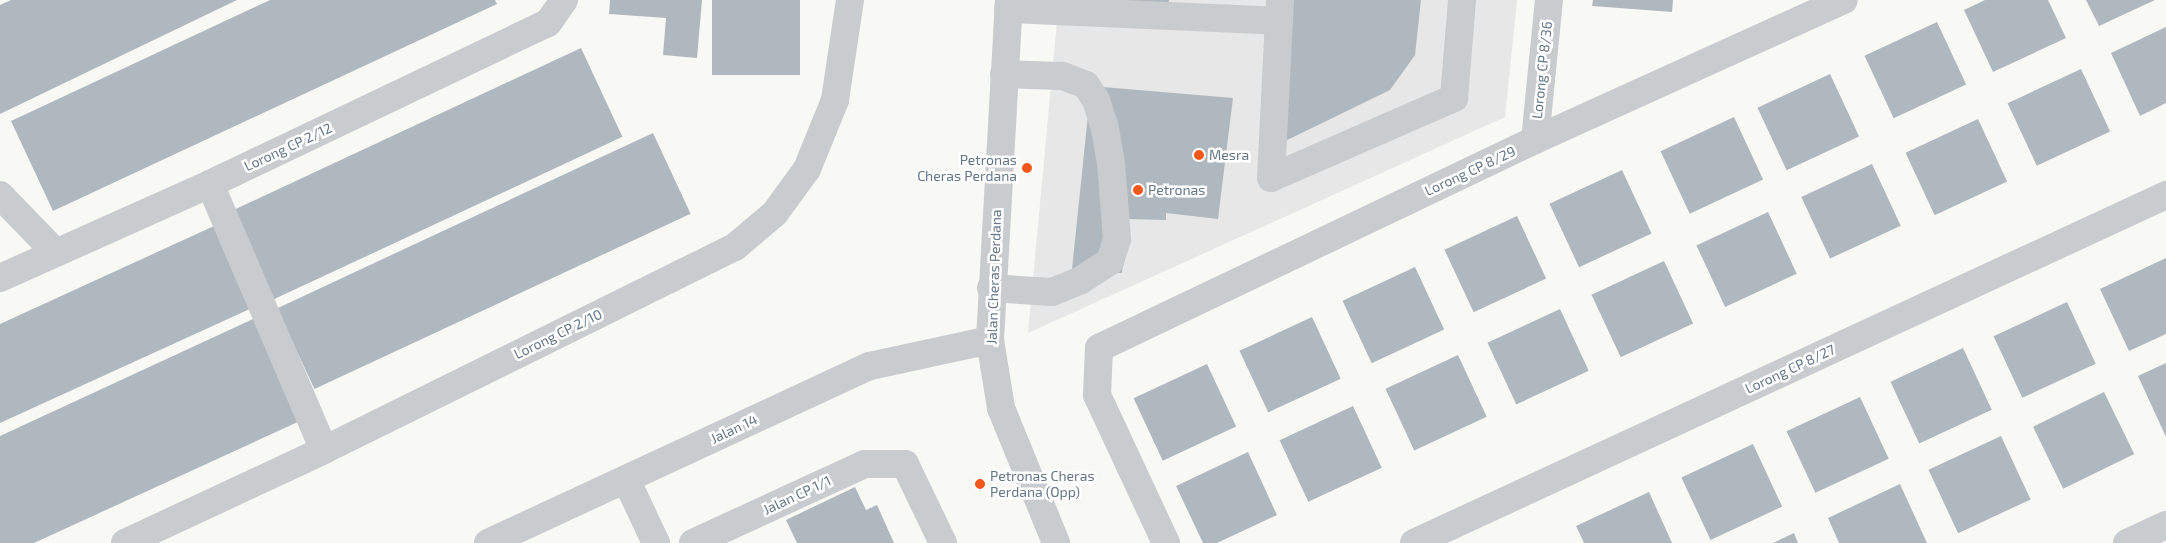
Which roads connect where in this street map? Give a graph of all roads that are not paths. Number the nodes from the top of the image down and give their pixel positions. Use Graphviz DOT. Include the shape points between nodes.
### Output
graph roads {
  1 [pos="564,0"];
  2 [pos="850,0"];
  3 [pos="1462,0"];
  4 [pos="1549,0"];
  5 [pos="1844,0"];
  6 [pos="1008,5"];
  7 [pos="1280,11"];
  8 [pos="1004,74"];
  9 [pos="1535,140"];
  10 [pos="210,184"];
  11 [pos="0,195"];
  12 [pos="2166,195"];
  13 [pos="55,252"];
  14 [pos="0,278"];
  15 [pos="991,288"];
  16 [pos="990,340"];
  17 [pos="324,450"];
  18 [pos="626,479"];
  19 [pos="2166,525"];
  20 [pos="125,543"];
  21 [pos="488,543"];
  22 [pos="656,543"];
  23 [pos="694,543"];
  24 [pos="943,543"];
  25 [pos="1056,543"];
  26 [pos="1166,543"];
  27 [pos="1414,543"];
  28 [pos="2128,543"];
  1 -- 10 [label="street, Lorong CP 2/12" via="548,23"];
  2 -- 17 [label="street, Lorong CP 2/10" via="835,100 807,168 775,213 735,247"];
  3 -- 7 [label="street" via="1454,98 1271,178"];
  4 -- 9 [label="street, Lorong CP 8/36"];
  5 -- 9 [label="street, Lorong CP 8/29"];
  6 -- 7 [label="street"];
  6 -- 8 [label="street, Jalan Cheras Perdana"];
  8 -- 15 [label="street, Jalan Cheras Perdana"];
  8 -- 15 [label="street" via="1062,76 1086,85 1096,100 1104,125 1112,172 1117,238 1110,261 1081,280 1052,292 1028,293"];
  9 -- 26 [label="street, Lorong CP 8/29" via="1099,348 1097,396"];
  10 -- 13 [label="street, Lorong CP 2/12"];
  10 -- 17 [label="street"];
  11 -- 13 [label="street"];
  12 -- 27 [label="street, Lorong CP 8/27"];
  13 -- 14 [label="street, Lorong CP 2/12"];
  15 -- 16 [label="street, Jalan Cheras Perdana"];
  16 -- 18 [label="street, Jalan 14" via="870,366"];
  16 -- 25 [label="street, Jalan Cheras Perdana" via="1001,408"];
  17 -- 20 [label="street, Lorong CP 2/10"];
  18 -- 21 [label="street, Jalan 14"];
  18 -- 22 [label="street"];
  19 -- 28 [label="street"];
  23 -- 24 [label="street, Jalan CP 1/1" via="865,464 905,464"];
}
